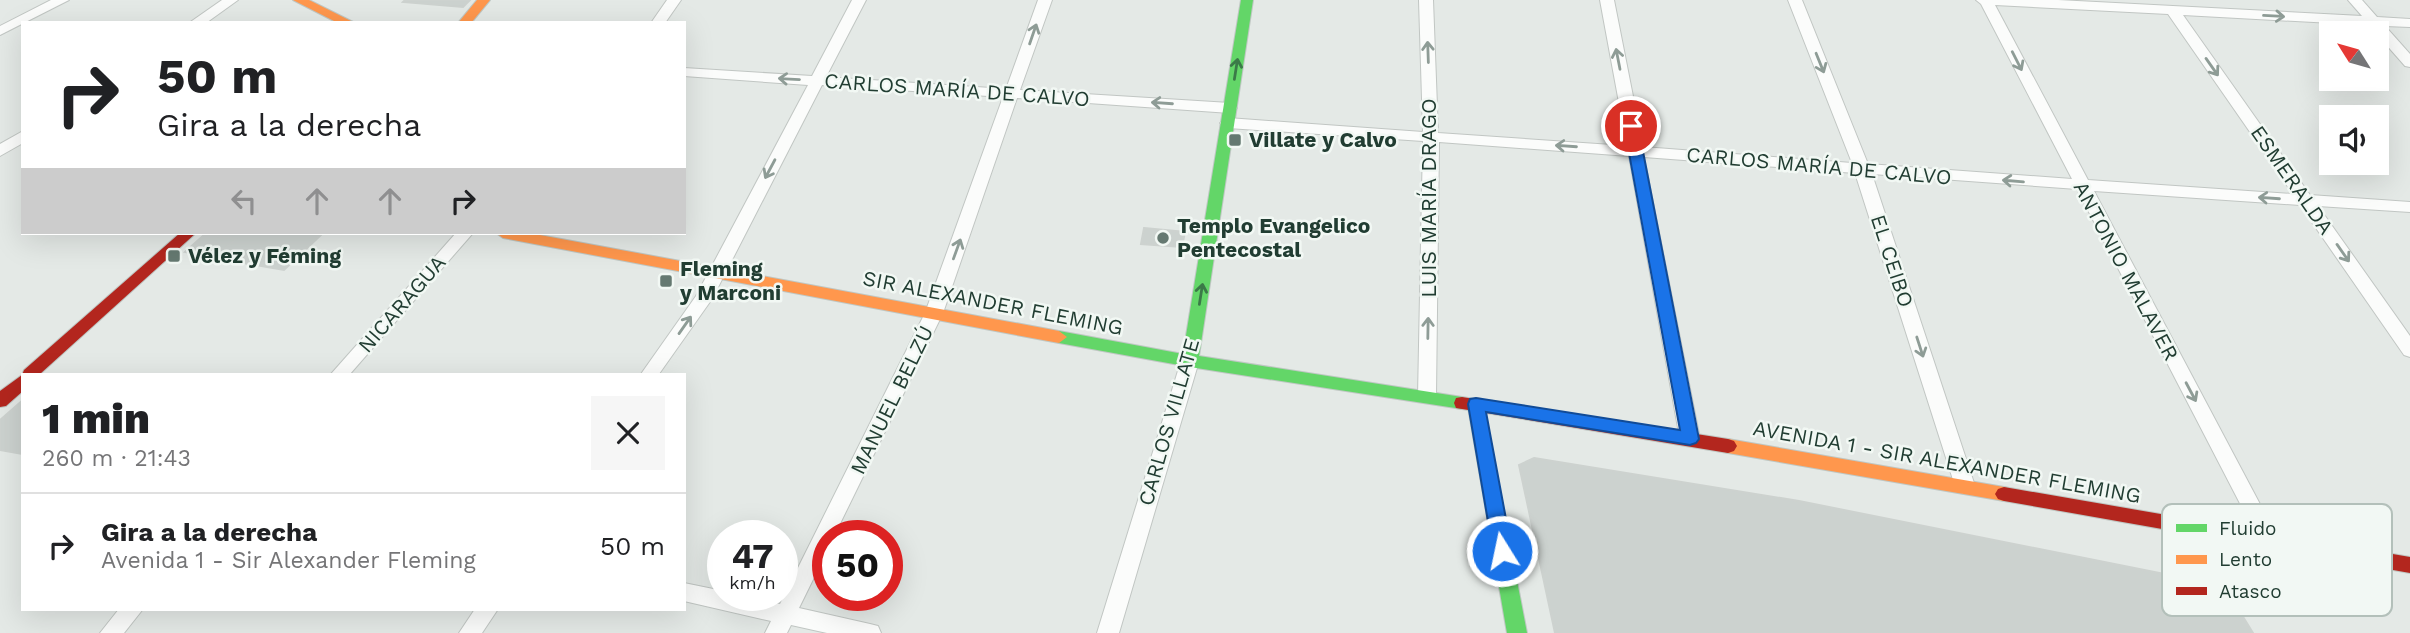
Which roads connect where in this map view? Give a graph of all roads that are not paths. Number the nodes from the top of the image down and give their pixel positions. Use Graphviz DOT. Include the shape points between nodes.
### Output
graph roads {
  1 [pos="62,0"];
  2 [pos="231,0"];
  3 [pos="299,0"];
  4 [pos="484,0"];
  5 [pos="674,0"];
  6 [pos="859,0"];
  7 [pos="1045,0"];
  8 [pos="1247,0"];
  9 [pos="1426,0"];
  10 [pos="1607,0"];
  11 [pos="1795,0"];
  12 [pos="1985,0"];
  13 [pos="2355,0"];
  14 [pos="2173,11"];
  15 [pos="199,21"];
  16 [pos="345,21"];
  17 [pos="466,21"];
  18 [pos="659,21"];
  19 [pos="2374,21"];
  20 [pos="2389,22"];
  21 [pos="2410,23"];
  22 [pos="0,31"];
  23 [pos="2389,38"];
  24 [pos="2410,63"];
  25 [pos="686,72"];
  26 [pos="816,80"];
  27 [pos="1012,94"];
  28 [pos="1229,116"];
  29 [pos="1431,136"];
  30 [pos="21,137"];
  31 [pos="1,150"];
  32 [pos="1636,151"];
  33 [pos="21,152"];
  34 [pos="1862,169"];
  35 [pos="2081,186"];
  36 [pos="2306,200"];
  37 [pos="2410,207"];
  38 [pos="187,235"];
  39 [pos="463,235"];
  40 [pos="515,235"];
  41 [pos="715,272"];
  42 [pos="934,313"];
  43 [pos="2410,350"];
  44 [pos="1190,361"];
  45 [pos="31,373"];
  46 [pos="341,373"];
  47 [pos="651,373"];
  48 [pos="21,383"];
  49 [pos="1427,396"];
  50 [pos="0,401"];
  51 [pos="1476,404"];
  52 [pos="1690,439"];
  53 [pos="1965,486"];
  54 [pos="2250,504"];
  55 [pos="2162,521"];
  56 [pos="2392,562"];
  57 [pos="2410,565"];
  58 [pos="686,592"];
  59 [pos="130,611"];
  60 [pos="486,611"];
  61 [pos="785,613"];
  62 [pos="111,633"];
  63 [pos="470,633"];
  64 [pos="776,633"];
  65 [pos="870,633"];
  66 [pos="1108,633"];
  67 [pos="1517,633"];
  1 -- 22 [label="street"];
  2 -- 15 [label="street"];
  3 -- 16 [label="main road"];
  4 -- 17 [label="main road"];
  5 -- 18 [label="street"];
  6 -- 26 [label="street"];
  27 -- 7 [label="street, MANUEL BELZÚ, one-way"];
  28 -- 8 [label="main road, CARLOS VILLATE, one-way"];
  29 -- 9 [label="street, LUIS MARÍA DRAGO, one-way"];
  32 -- 10 [label="street, one-way"];
  11 -- 34 [label="street, EL CEIBO, one-way"];
  12 -- 14 [label="street"];
  12 -- 35 [label="street, ANTONIO MALAVER, one-way"];
  13 -- 19 [label="street"];
  14 -- 19 [label="street, one-way"];
  14 -- 36 [label="street, ESMERALDA, one-way"];
  20 -- 21 [label="street"];
  23 -- 24 [label="street"];
  26 -- 25 [label="street, CARLOS MARÍA DE CALVO, one-way"];
  26 -- 27 [label="street, CARLOS MARÍA DE CALVO"];
  26 -- 41 [label="street, one-way"];
  28 -- 27 [label="street, CARLOS MARÍA DE CALVO, one-way"];
  42 -- 27 [label="street, MANUEL BELZÚ, one-way"];
  28 -- 29 [label="street, CARLOS MARÍA DE CALVO"];
  44 -- 28 [label="main road, CARLOS VILLATE, one-way"];
  32 -- 29 [label="street, CARLOS MARÍA DE CALVO, one-way"];
  49 -- 29 [label="street, LUIS MARÍA DRAGO, one-way"];
  30 -- 31 [label="street"];
  31 -- 33 [label="street"];
  32 -- 34 [label="street, CARLOS MARÍA DE CALVO"];
  32 -- 52 [label="street"];
  35 -- 34 [label="street, CARLOS MARÍA DE CALVO, one-way"];
  34 -- 53 [label="street, EL CEIBO, one-way"];
  36 -- 35 [label="street, CARLOS MARÍA DE CALVO, one-way"];
  35 -- 54 [label="street, ANTONIO MALAVER, one-way"];
  36 -- 37 [label="street, CARLOS MARÍA DE CALVO"];
  36 -- 43 [label="street, ESMERALDA, one-way"];
  38 -- 45 [label="main road"];
  39 -- 46 [label="street, NICARAGUA"];
  40 -- 41 [label="main road, SIR ALEXANDER FLEMING"];
  41 -- 42 [label="main road, SIR ALEXANDER FLEMING"];
  47 -- 41 [label="street, one-way" via="703,299"];
  42 -- 44 [label="main road, SIR ALEXANDER FLEMING"];
  42 -- 61 [label="street, MANUEL BELZÚ"];
  44 -- 49 [label="main road, SIR ALEXANDER FLEMING"];
  44 -- 66 [label="street, CARLOS VILLATE"];
  48 -- 50 [label="main road"];
  49 -- 51 [label="main road, SIR ALEXANDER FLEMING"];
  51 -- 52 [label="main road, AVENIDA 1 - SIR ALEXANDER FLEMING"];
  51 -- 67 [label="main road"];
  52 -- 53 [label="main road, AVENIDA 1 - SIR ALEXANDER FLEMING"];
  53 -- 55 [label="main road, AVENIDA 1 - SIR ALEXANDER FLEMING"];
  56 -- 57 [label="main road, AVENIDA 1 - SIR ALEXANDER FLEMING"];
  58 -- 61 [label="street"];
  59 -- 62 [label="street"];
  60 -- 63 [label="street"];
  61 -- 64 [label="street, MANUEL BELZÚ"];
  61 -- 65 [label="street"];
}
